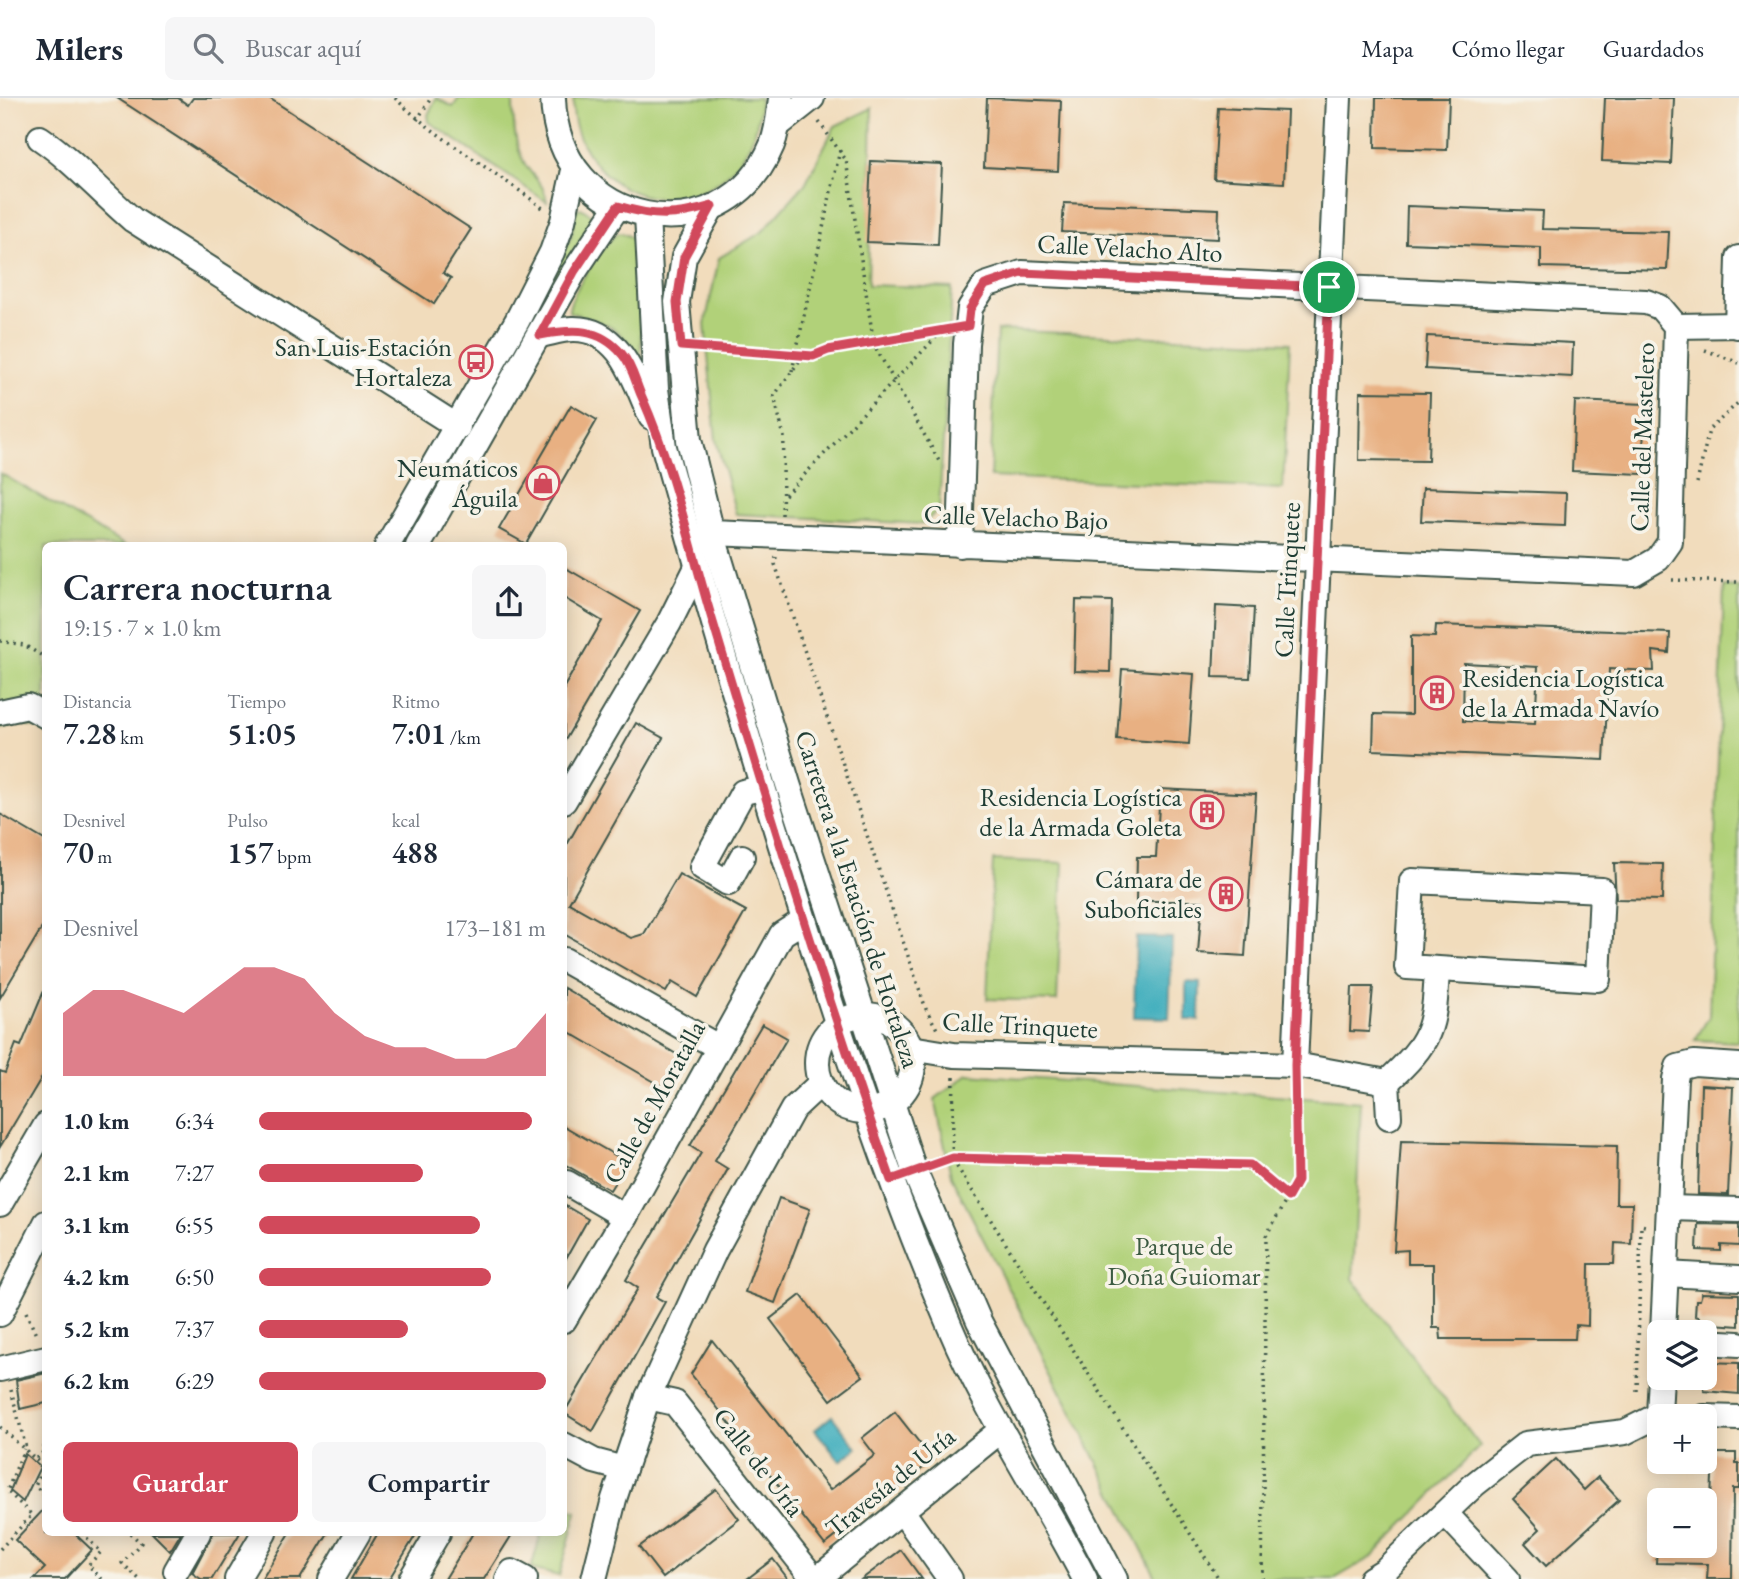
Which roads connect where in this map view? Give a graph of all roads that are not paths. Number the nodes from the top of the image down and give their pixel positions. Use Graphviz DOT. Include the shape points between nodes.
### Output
graph roads {
  1 [pos="553,98"];
  2 [pos="781,98"];
  3 [pos="1339,98"];
  4 [pos="809,100"];
  5 [pos="778,125"];
  6 [pos="40,138"];
  7 [pos="574,170"];
  8 [pos="618,206"];
  9 [pos="712,206"];
  10 [pos="647,215"];
  11 [pos="1739,258"];
  12 [pos="1329,287"];
  13 [pos="1676,326"];
  14 [pos="1738,326"];
  15 [pos="540,335"];
  16 [pos="458,427"];
  17 [pos="664,447"];
  18 [pos="712,533"];
  19 [pos="389,542"];
  20 [pos="420,542"];
  21 [pos="960,545"];
  22 [pos="1318,559"];
  23 [pos="697,568"];
  24 [pos="0,712"];
  25 [pos="42,714"];
  26 [pos="762,788"];
  27 [pos="567,796"];
  28 [pos="742,857"];
  29 [pos="804,920"];
  30 [pos="567,962"];
  31 [pos="1437,970"];
  32 [pos="863,1015"];
  33 [pos="837,1024"];
  34 [pos="718,1047"];
  35 [pos="911,1048"];
  36 [pos="1295,1065"];
  37 [pos="1739,1066"];
  38 [pos="1387,1082"];
  39 [pos="821,1083"];
  40 [pos="893,1102"];
  41 [pos="867,1111"];
  42 [pos="1389,1117"];
  43 [pos="42,1132"];
  44 [pos="567,1183"];
  45 [pos="0,1204"];
  46 [pos="1669,1208"];
  47 [pos="1739,1210"];
  48 [pos="625,1217"];
  49 [pos="42,1231"];
  50 [pos="1666,1274"];
  51 [pos="1739,1278"];
  52 [pos="3,1308"];
  53 [pos="567,1315"];
  54 [pos="1664,1320"];
  55 [pos="1717,1343"];
  56 [pos="1739,1344"];
  57 [pos="42,1352"];
  58 [pos="4,1374"];
  59 [pos="648,1397"];
  60 [pos="1717,1417"];
  61 [pos="1739,1418"];
  62 [pos="1647,1421"];
  63 [pos="1000,1432"];
  64 [pos="567,1447"];
  65 [pos="624,1469"];
  66 [pos="902,1511"];
  67 [pos="1446,1514"];
  68 [pos="196,1536"];
  69 [pos="262,1536"];
  70 [pos="356,1536"];
  71 [pos="436,1536"];
  72 [pos="176,1571"];
  73 [pos="237,1579"];
  74 [pos="331,1579"];
  75 [pos="411,1579"];
  76 [pos="508,1579"];
  77 [pos="525,1579"];
  78 [pos="594,1579"];
  79 [pos="816,1579"];
  80 [pos="950,1579"];
  81 [pos="1085,1579"];
  82 [pos="1115,1579"];
  83 [pos="1371,1579"];
  84 [pos="1507,1579"];
  1 -- 7 [label="street" via="561,149"];
  2 -- 5 [label="street"];
  3 -- 12 [label="street, Calle Trinquete"];
  4 -- 5 [label="street"];
  5 -- 9 [label="street" via="760,168 744,186"];
  6 -- 16 [label="street" via="133,220"];
  7 -- 8 [label="street" via="588,186"];
  7 -- 16 [label="street" via="552,252"];
  8 -- 10 [label="street"];
  8 -- 15 [label="street" via="574,272"];
  9 -- 10 [label="street" via="677,216"];
  9 -- 18 [label="street, Carretera a la Estación de Hortaleza" via="684,257 677,302 689,440"];
  10 -- 17 [label="street" via="656,389"];
  11 -- 14 [label="street"];
  12 -- 13 [label="street, Calle del Mastelero" via="1646,302 1660,307"];
  12 -- 21 [label="street, Calle Velacho Alto" via="1022,273 985,285 970,309 968,326"];
  12 -- 22 [label="street, Calle Trinquete"];
  13 -- 14 [label="street"];
  13 -- 22 [label="street, Calle del Mastelero" via="1670,542 1645,569 1634,573"];
  15 -- 17 [label="street" via="573,329 593,332 610,342 624,356"];
  15 -- 20 [label="street"];
  16 -- 19 [label="street"];
  17 -- 23 [label="street"];
  18 -- 21 [label="street, Calle Velacho Bajo"];
  18 -- 32 [label="street, Carretera a la Estación de Hortaleza"];
  21 -- 22 [label="street, Calle Velacho Bajo"];
  22 -- 36 [label="street, Calle Trinquete"];
  23 -- 26 [label="street"];
  23 -- 27 [label="street"];
  24 -- 25 [label="street" via="28,706"];
  26 -- 28 [label="street" via="743,792 702,867 727,883"];
  26 -- 29 [label="street"];
  29 -- 33 [label="street"];
  29 -- 34 [label="street, Calle de Moratalla" via="782,934"];
  30 -- 34 [label="street"];
  31 -- 31 [label="street" via="1598,979 1602,890 1412,881 1407,967"];
  31 -- 38 [label="street" via="1434,1021 1427,1038"];
  32 -- 33 [label="street"];
  32 -- 35 [label="street" via="893,1023"];
  32 -- 40 [label="street, Carretera a la Estación de Hortaleza"];
  33 -- 39 [label="street" via="819,1050"];
  33 -- 41 [label="street"];
  34 -- 48 [label="street, Calle de Moratalla"];
  35 -- 36 [label="street, Calle Trinquete" via="954,1055"];
  35 -- 40 [label="street" via="911,1078"];
  36 -- 38 [label="street, Calle Trinquete"];
  37 -- 46 [label="street" via="1694,1063 1678,1067"];
  38 -- 42 [label="street"];
  39 -- 41 [label="street" via="839,1104"];
  39 -- 59 [label="street" via="786,1120 715,1250"];
  40 -- 41 [label="street"];
  40 -- 82 [label="street, Carretera a la Estación de Hortaleza" via="914,1170 979,1321"];
  41 -- 63 [label="street" via="951,1329"];
  43 -- 45 [label="street"];
  44 -- 48 [label="street"];
  46 -- 47 [label="street"];
  46 -- 50 [label="street"];
  48 -- 53 [label="street, Calle de Moratalla"];
  49 -- 52 [label="street"];
  50 -- 51 [label="street"];
  50 -- 54 [label="street"];
  55 -- 56 [label="street"];
  57 -- 58 [label="street"];
  59 -- 65 [label="street"];
  59 -- 79 [label="street, Calle de Uría" via="675,1403"];
  60 -- 61 [label="street"];
  62 -- 67 [label="street" via="1625,1432 1526,1444"];
  63 -- 66 [label="street, Travesía de Uría"];
  63 -- 81 [label="street"];
  64 -- 65 [label="street" via="594,1461"];
  65 -- 78 [label="street"];
  66 -- 79 [label="street, Travesía de Uría"];
  66 -- 80 [label="street"];
  67 -- 83 [label="street"];
  67 -- 84 [label="street"];
  68 -- 72 [label="street"];
  69 -- 73 [label="street"];
  70 -- 74 [label="street"];
  71 -- 75 [label="street"];
  76 -- 77 [label="street" via="512,1572"];
}
